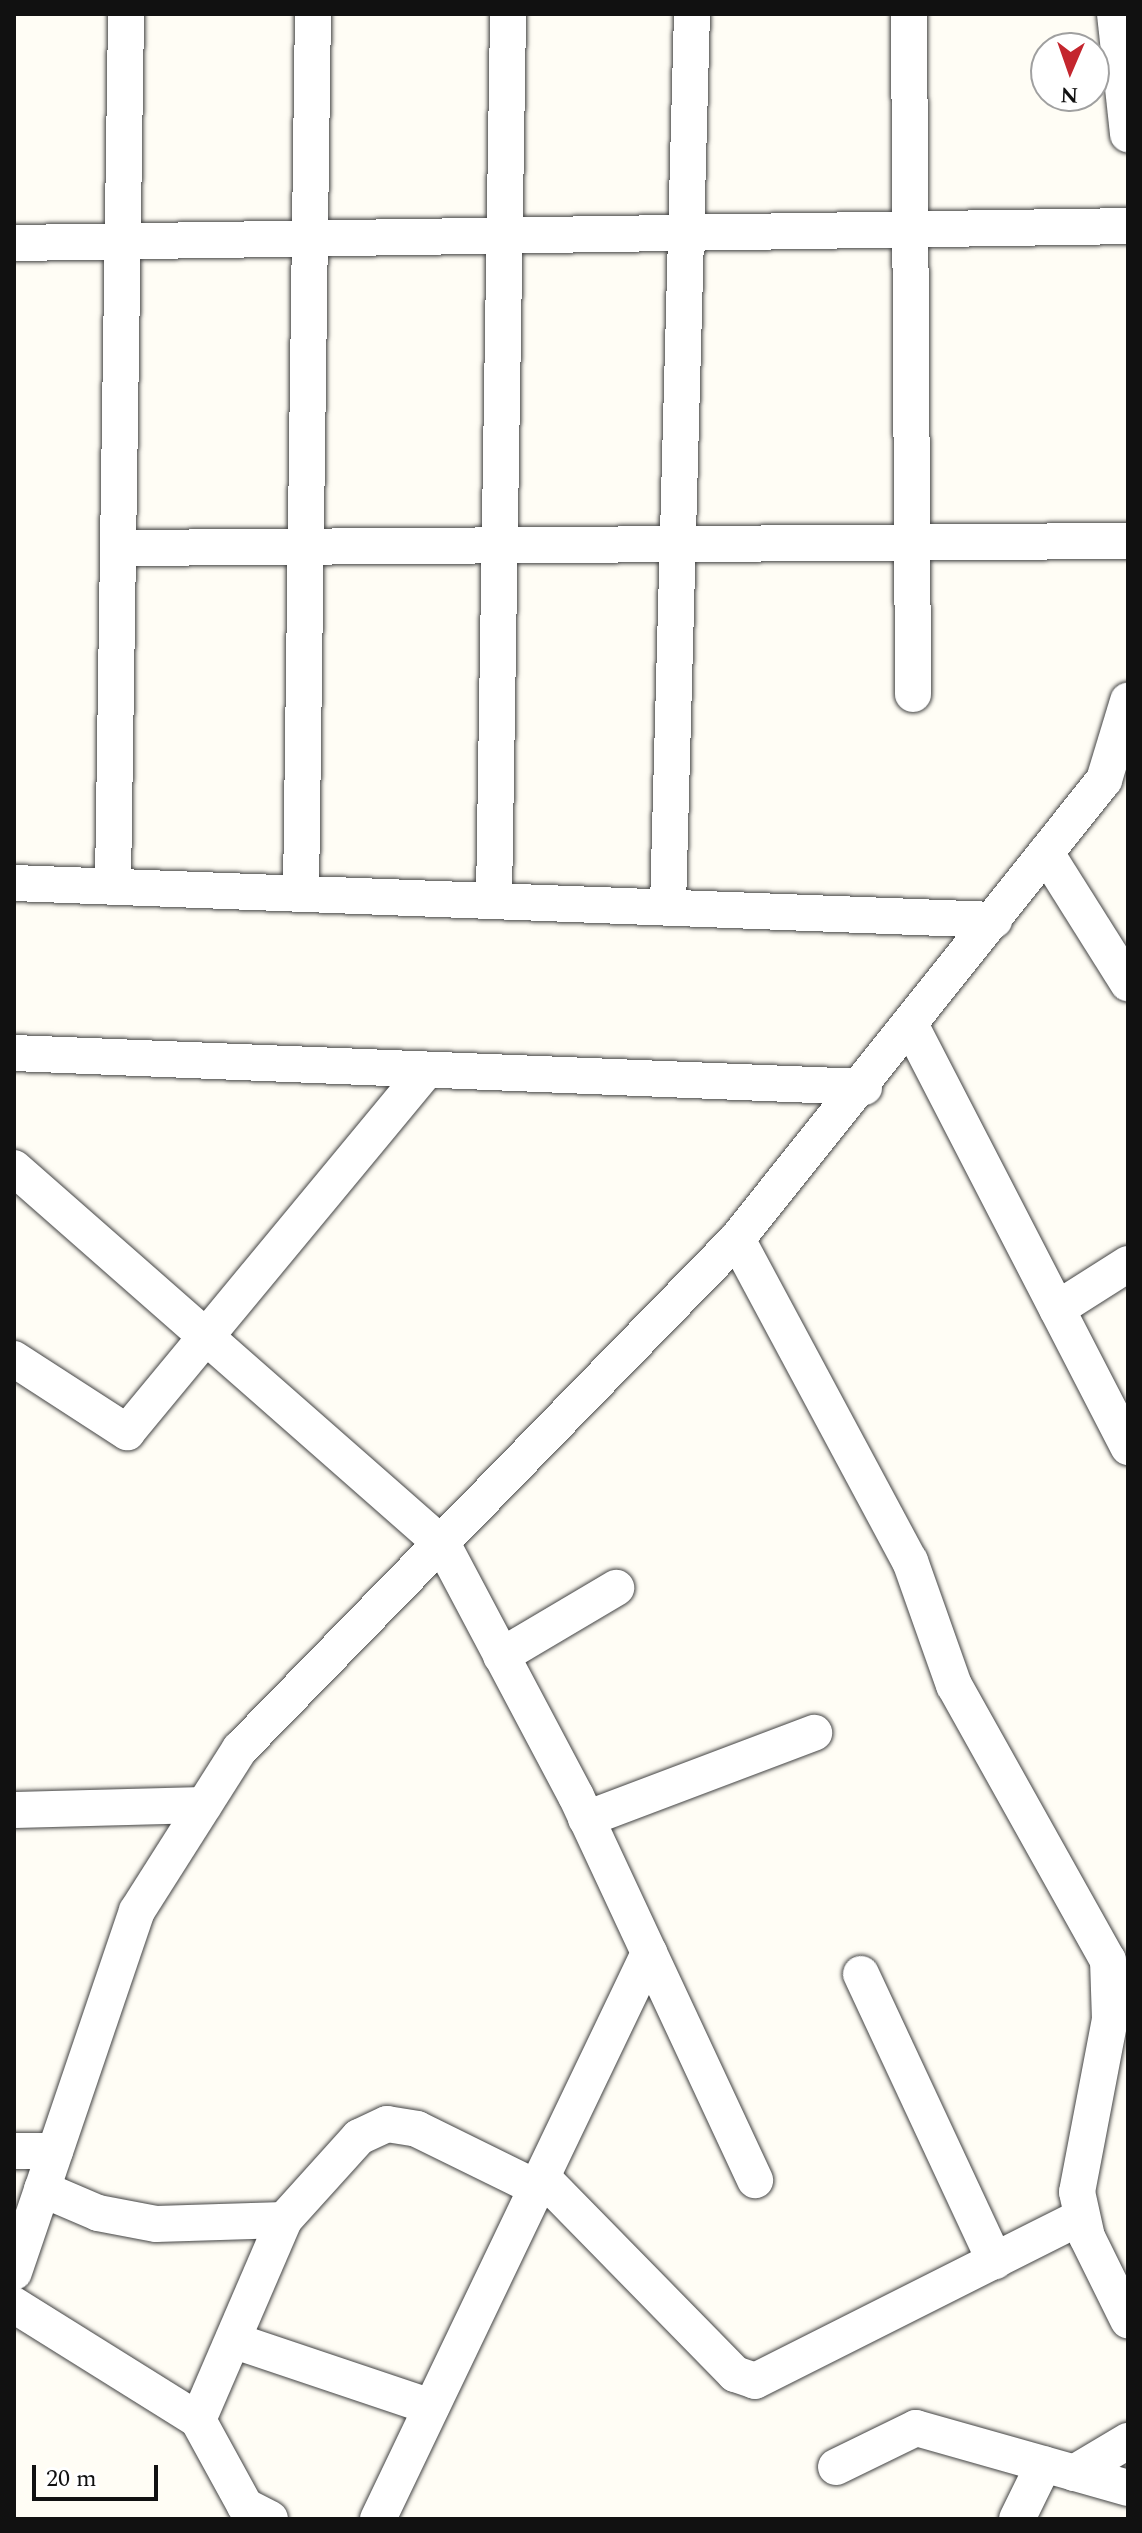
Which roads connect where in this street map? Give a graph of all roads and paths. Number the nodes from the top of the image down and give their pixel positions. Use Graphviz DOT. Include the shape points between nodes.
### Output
graph roads {
  1 [pos="126,14"];
  2 [pos="313,14"];
  3 [pos="508,14"];
  4 [pos="692,14"];
  5 [pos="909,14"];
  6 [pos="1115,14"];
  7 [pos="1128,134"];
  8 [pos="1128,226"];
  9 [pos="912,229"];
  10 [pos="686,232"];
  11 [pos="505,235"];
  12 [pos="311,238"];
  13 [pos="123,240"];
  14 [pos="14,243"];
  15 [pos="1128,541"];
  16 [pos="909,542"];
  17 [pos="678,543"];
  18 [pos="499,545"];
  19 [pos="306,546"];
  20 [pos="118,548"];
  21 [pos="913,694"];
  22 [pos="1128,701"];
  23 [pos="1046,853"];
  24 [pos="113,883"];
  25 [pos="301,891"];
  26 [pos="15,892"];
  27 [pos="494,899"];
  28 [pos="668,906"];
  29 [pos="994,920"];
  30 [pos="1128,983"];
  31 [pos="911,1026"];
  32 [pos="14,1053"];
  33 [pos="425,1072"];
  34 [pos="864,1087"];
  35 [pos="14,1168"];
  36 [pos="737,1239"];
  37 [pos="1128,1264"];
  38 [pos="1057,1309"];
  39 [pos="208,1334"];
  40 [pos="14,1359"];
  41 [pos="1128,1447"];
  42 [pos="443,1545"];
  43 [pos="616,1588"];
  44 [pos="501,1656"];
  45 [pos="814,1733"];
  46 [pos="204,1805"];
  47 [pos="14,1810"];
  48 [pos="586,1819"];
  49 [pos="649,1953"];
  50 [pos="861,1974"];
  51 [pos="14,2151"];
  52 [pos="55,2151"];
  53 [pos="755,2180"];
  54 [pos="539,2182"];
  55 [pos="42,2189"];
  56 [pos="1081,2217"];
  57 [pos="284,2220"];
  58 [pos="995,2261"];
  59 [pos="14,2272"];
  60 [pos="14,2305"];
  61 [pos="1128,2320"];
  62 [pos="235,2341"];
  63 [pos="431,2407"];
  64 [pos="198,2420"];
  65 [pos="1128,2441"];
  66 [pos="836,2467"];
  67 [pos="1059,2468"];
  68 [pos="1128,2488"];
  69 [pos="270,2519"];
  70 [pos="378,2519"];
  71 [pos="1017,2519"];
  1 -- 13 [label="street"];
  2 -- 12 [label="street"];
  3 -- 11 [label="street"];
  4 -- 10 [label="street"];
  5 -- 9 [label="street"];
  6 -- 7 [label="street"];
  8 -- 9 [label="street"];
  9 -- 10 [label="street"];
  9 -- 16 [label="street"];
  10 -- 11 [label="street"];
  10 -- 17 [label="street"];
  11 -- 12 [label="street"];
  11 -- 18 [label="street"];
  12 -- 13 [label="street"];
  12 -- 19 [label="street"];
  13 -- 14 [label="street"];
  13 -- 20 [label="street"];
  15 -- 16 [label="street"];
  16 -- 17 [label="street"];
  16 -- 21 [label="street"];
  17 -- 18 [label="street"];
  17 -- 28 [label="street"];
  18 -- 19 [label="street"];
  18 -- 27 [label="street"];
  19 -- 20 [label="street"];
  19 -- 25 [label="street"];
  20 -- 24 [label="street"];
  22 -- 23 [label="street" via="1104,780"];
  23 -- 29 [label="street"];
  23 -- 30 [label="street"];
  24 -- 25 [label="street"];
  24 -- 26 [label="street"];
  25 -- 27 [label="street"];
  27 -- 28 [label="street"];
  28 -- 29 [label="street"];
  29 -- 31 [label="street"];
  31 -- 34 [label="street"];
  31 -- 38 [label="street"];
  32 -- 33 [label="street"];
  33 -- 34 [label="street"];
  33 -- 39 [label="street"];
  34 -- 36 [label="street"];
  35 -- 39 [label="street"];
  36 -- 42 [label="street"];
  36 -- 56 [label="street" via="910,1561 954,1685 1108,1960 1110,2019 1077,2167"];
  37 -- 38 [label="street"];
  38 -- 41 [label="street"];
  39 -- 40 [label="street" via="127,1432"];
  39 -- 42 [label="street"];
  42 -- 44 [label="street"];
  42 -- 46 [label="street" via="240,1749"];
  43 -- 44 [label="street"];
  44 -- 48 [label="street"];
  45 -- 48 [label="street"];
  46 -- 47 [label="street"];
  46 -- 52 [label="street" via="137,1911"];
  48 -- 49 [label="street"];
  49 -- 53 [label="street"];
  49 -- 54 [label="street"];
  50 -- 58 [label="street"];
  51 -- 52 [label="street"];
  52 -- 55 [label="street"];
  54 -- 57 [label="street" via="417,2129 387,2124 344,2149"];
  54 -- 58 [label="street" via="746,2380 767,2378"];
  54 -- 63 [label="street"];
  55 -- 57 [label="street" via="98,2213 156,2224"];
  55 -- 59 [label="street"];
  56 -- 58 [label="street"];
  56 -- 61 [label="street"];
  57 -- 62 [label="street"];
  60 -- 64 [label="street"];
  62 -- 63 [label="street"];
  62 -- 64 [label="street"];
  63 -- 70 [label="street"];
  64 -- 69 [label="street" via="245,2506"];
  65 -- 67 [label="street"];
  66 -- 67 [label="street" via="916,2428"];
  67 -- 68 [label="street"];
  67 -- 71 [label="street"];
}
